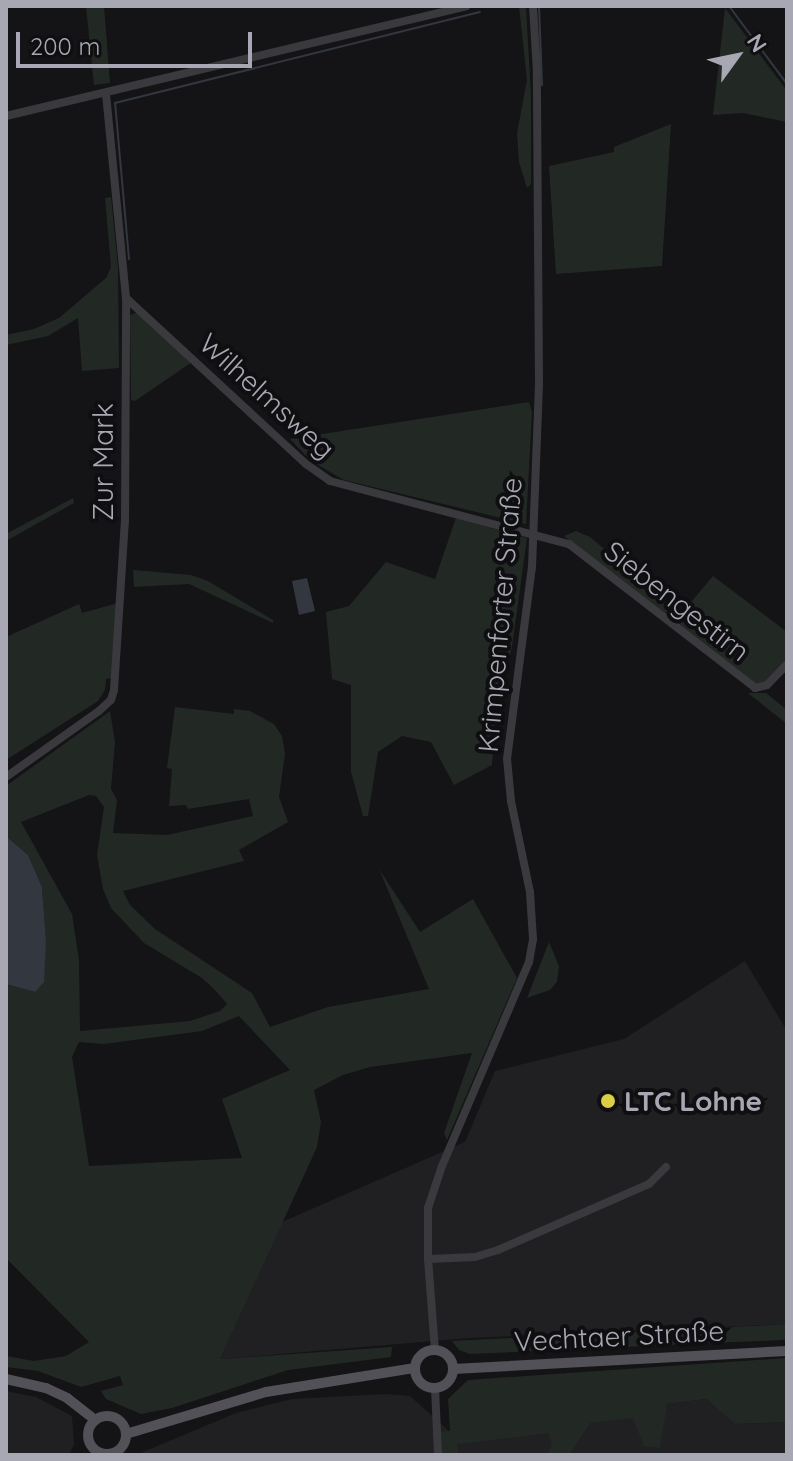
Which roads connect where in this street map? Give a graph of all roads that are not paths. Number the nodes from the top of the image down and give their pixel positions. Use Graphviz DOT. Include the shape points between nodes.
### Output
graph roads {
  1 [pos="466,6"];
  2 [pos="533,6"];
  3 [pos="106,94"];
  4 [pos="6,116"];
  5 [pos="126,298"];
  6 [pos="534,533"];
  7 [pos="787,664"];
  8 [pos="6,777"];
  9 [pos="666,1167"];
  10 [pos="428,1259"];
  11 [pos="435,1350"];
  12 [pos="787,1351"];
  13 [pos="415,1368"];
  14 [pos="453,1369"];
  15 [pos="6,1379"];
  16 [pos="435,1388"];
  17 [pos="95,1420"];
  18 [pos="126,1434"];
  19 [pos="91,1452"];
  20 [pos="438,1455"];
  1 -- 3 [label="street"];
  2 -- 6 [label="street, Krimpenforter Straße" via="541,287"];
  3 -- 4 [label="street"];
  3 -- 5 [label="street, Zur Mark"];
  5 -- 6 [label="street, Wilhelmsweg" via="320,475"];
  5 -- 8 [label="street, Zur Mark" via="125,549 114,690 106,706"];
  6 -- 7 [label="street, Siebengestirn" via="569,544 746,684 767,685"];
  6 -- 10 [label="street, Krimpenforter Straße" via="507,759 533,939 529,962 433,1193"];
  9 -- 10 [label="street" via="649,1184 498,1250 475,1257"];
  10 -- 11 [label="street, Krimpenforter Straße"];
  11 -- 13 [label="main road" via="421,1355"];
  11 -- 14 [label="main road" via="448,1356"];
  12 -- 14 [label="main road, Vechtaer Straße"];
  13 -- 16 [label="main road" via="421,1382"];
  13 -- 18 [label="main road" via="266,1392"];
  14 -- 16 [label="main road" via="448,1382"];
  15 -- 17 [label="main road" via="46,1388"];
  16 -- 20 [label="street"];
  17 -- 18 [label="main road" via="112,1417"];
  17 -- 19 [label="main road" via="87,1435"];
  18 -- 19 [label="main road" via="115,1453"];
}
